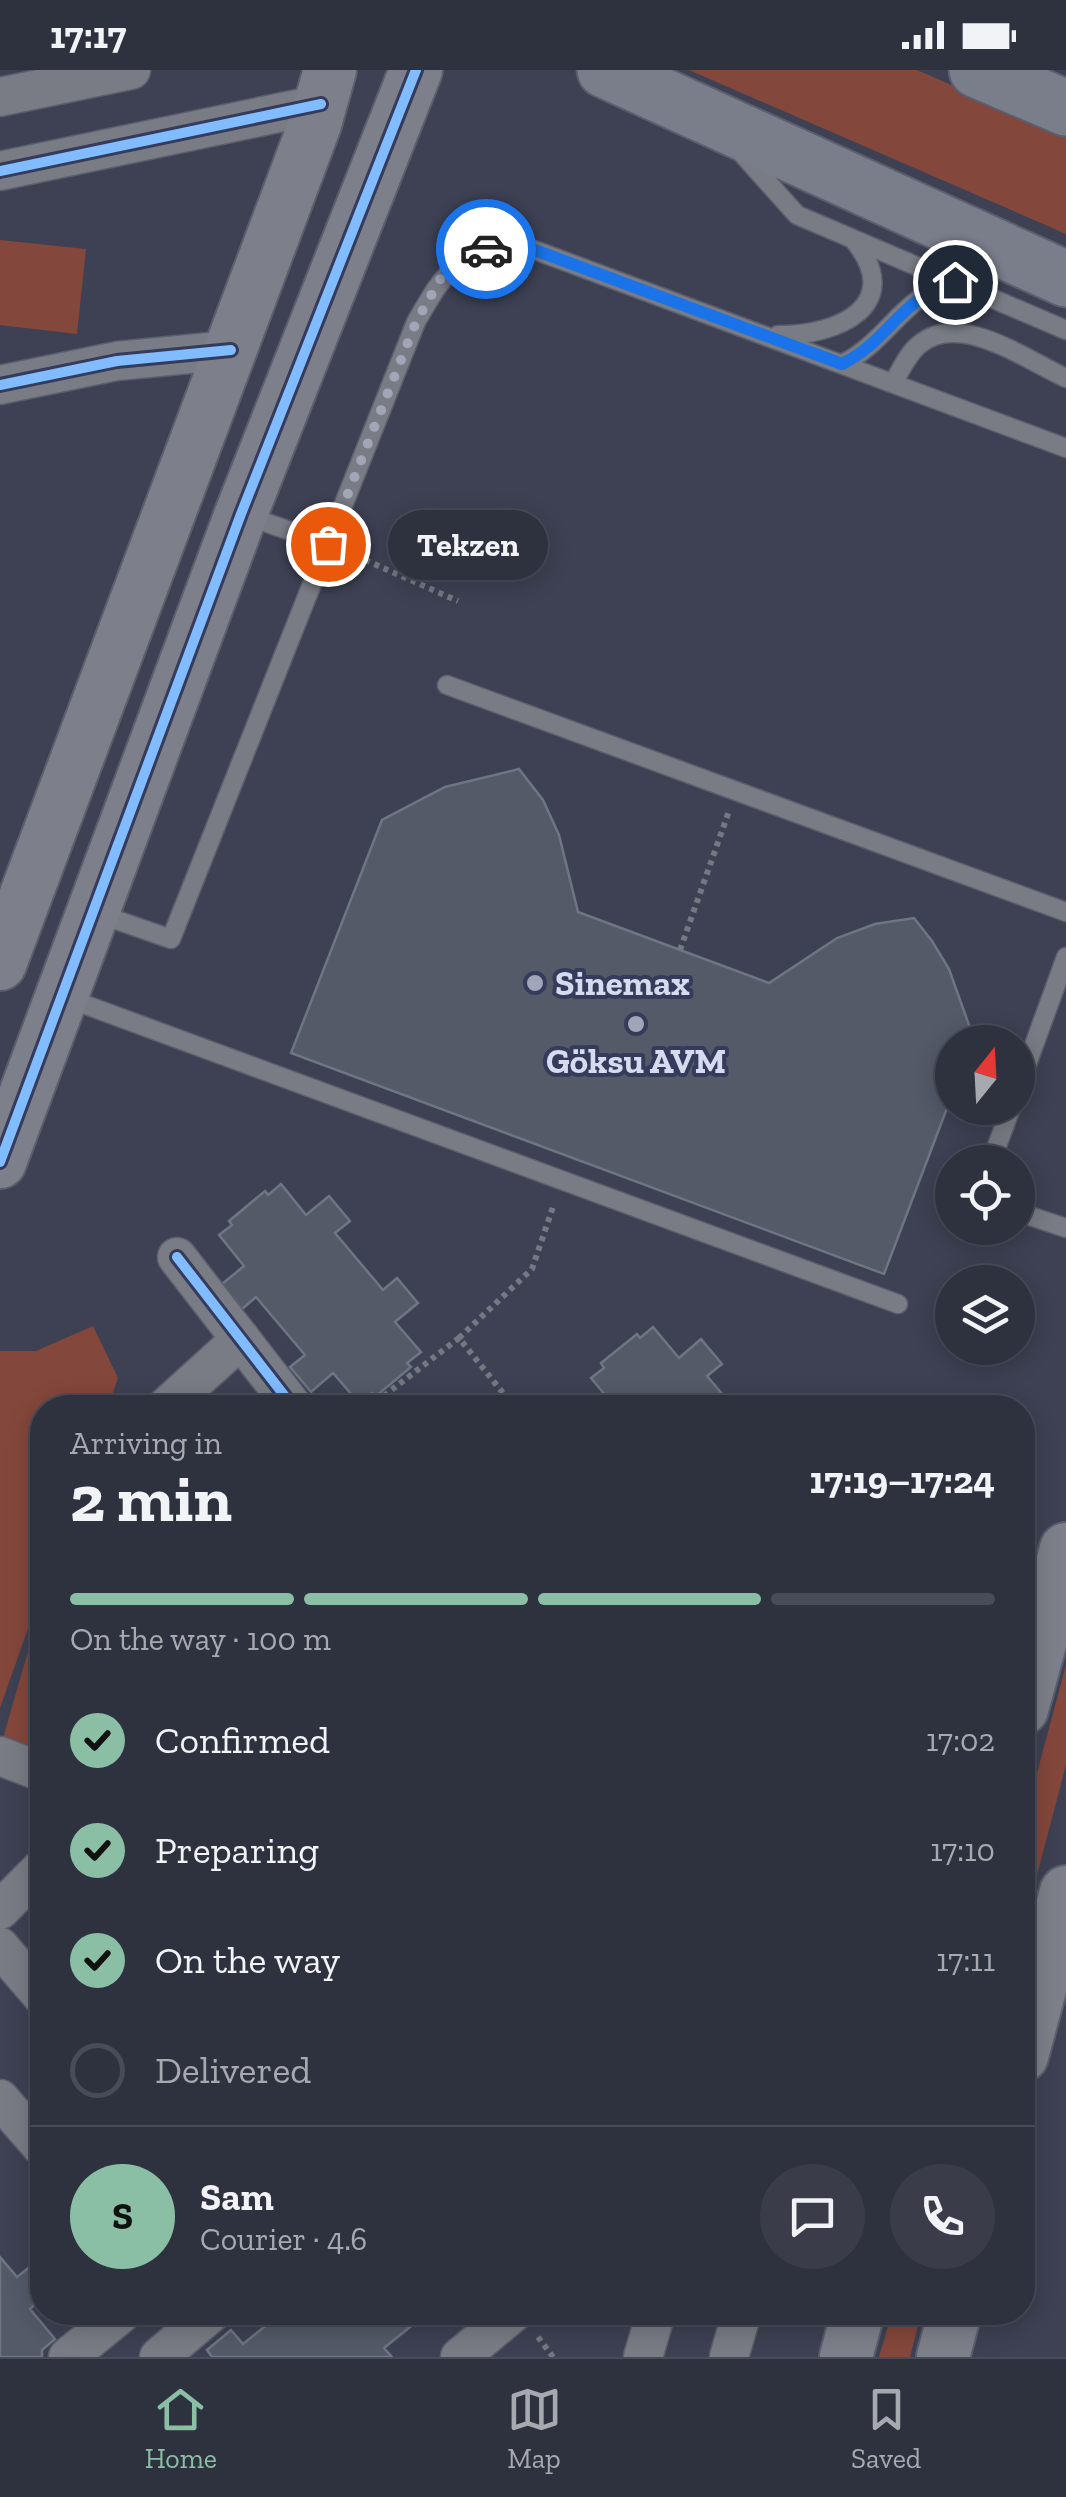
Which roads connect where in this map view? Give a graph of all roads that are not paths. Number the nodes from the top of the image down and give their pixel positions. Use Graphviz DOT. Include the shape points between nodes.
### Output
graph roads {
  1 [pos="131,70"];
  2 [pos="416,70"];
  3 [pos="605,70"];
  4 [pos="977,70"];
  5 [pos="325,87"];
  6 [pos="0,97"];
  7 [pos="1066,108"];
  8 [pos="716,120"];
  9 [pos="0,171"];
  10 [pos="853,239"];
  11 [pos="1066,278"];
  12 [pos="955,282"];
  13 [pos="1066,330"];
  14 [pos="763,334"];
  15 [pos="231,350"];
  16 [pos="842,364"];
  17 [pos="1066,378"];
  18 [pos="894,383"];
  19 [pos="0,385"];
  20 [pos="1066,448"];
  21 [pos="178,492"];
  22 [pos="242,514"];
  23 [pos="328,544"];
  24 [pos="447,686"];
  25 [pos="28,889"];
  26 [pos="94,912"];
  27 [pos="1066,912"];
  28 [pos="1066,957"];
  29 [pos="0,964"];
  30 [pos="62,996"];
  31 [pos="1035,1042"];
  32 [pos="0,1162"];
  33 [pos="1035,1218"];
  34 [pos="1066,1228"];
  35 [pos="177,1257"];
  36 [pos="898,1304"];
  37 [pos="242,1338"];
  38 [pos="179,1395"];
  39 [pos="284,1395"];
  40 [pos="1066,1549"];
  41 [pos="1035,1662"];
  42 [pos="0,1756"];
  43 [pos="30,1767"];
  44 [pos="30,1882"];
  45 [pos="1066,1892"];
  46 [pos="0,1910"];
  47 [pos="0,1947"];
  48 [pos="30,1982"];
  49 [pos="1035,2008"];
  50 [pos="0,2098"];
  51 [pos="30,2133"];
  52 [pos="107,2325"];
  53 [pos="196,2325"];
  54 [pos="492,2325"];
  55 [pos="652,2325"];
  56 [pos="738,2325"];
  57 [pos="855,2325"];
  58 [pos="952,2325"];
  59 [pos="68,2357"];
  60 [pos="158,2357"];
  61 [pos="460,2357"];
  62 [pos="643,2357"];
  63 [pos="729,2357"];
  64 [pos="846,2357"];
  65 [pos="943,2357"];
  1 -- 6 [label="street"];
  2 -- 22 [label="street"];
  3 -- 8 [label="main road"];
  4 -- 7 [label="main road"];
  5 -- 9 [label="street"];
  5 -- 15 [label="street"];
  8 -- 10 [label="lane" via="797,215"];
  8 -- 11 [label="main road"];
  10 -- 12 [label="lane"];
  10 -- 14 [label="lane" via="872,268 872,288 856,316 809,334"];
  12 -- 13 [label="lane"];
  12 -- 16 [label="lane" via="916,297 879,339"];
  14 -- 16 [label="lane"];
  14 -- 23 [label="lane" via="521,245 478,250 441,278 416,322"];
  15 -- 19 [label="street" via="117,362"];
  15 -- 21 [label="street"];
  16 -- 18 [label="lane"];
  17 -- 18 [label="lane" via="959,330 936,332 916,346"];
  18 -- 20 [label="lane"];
  21 -- 22 [label="street"];
  21 -- 25 [label="street"];
  22 -- 23 [label="lane"];
  22 -- 26 [label="street"];
  23 -- 26 [label="lane" via="171,939"];
  24 -- 27 [label="lane"];
  25 -- 26 [label="street"];
  25 -- 29 [label="street"];
  26 -- 30 [label="street"];
  28 -- 31 [label="lane"];
  30 -- 32 [label="street"];
  30 -- 36 [label="lane"];
  33 -- 34 [label="lane"];
  35 -- 37 [label="street"];
  37 -- 38 [label="street"];
  37 -- 39 [label="street"];
  40 -- 41 [label="street"];
  42 -- 43 [label="street"];
  44 -- 46 [label="street"];
  45 -- 49 [label="street"];
  47 -- 48 [label="street"];
  50 -- 51 [label="street"];
  52 -- 59 [label="street"];
  53 -- 60 [label="street"];
  54 -- 61 [label="street"];
  55 -- 62 [label="street"];
  56 -- 63 [label="street"];
  57 -- 64 [label="street"];
  58 -- 65 [label="street"];
}
